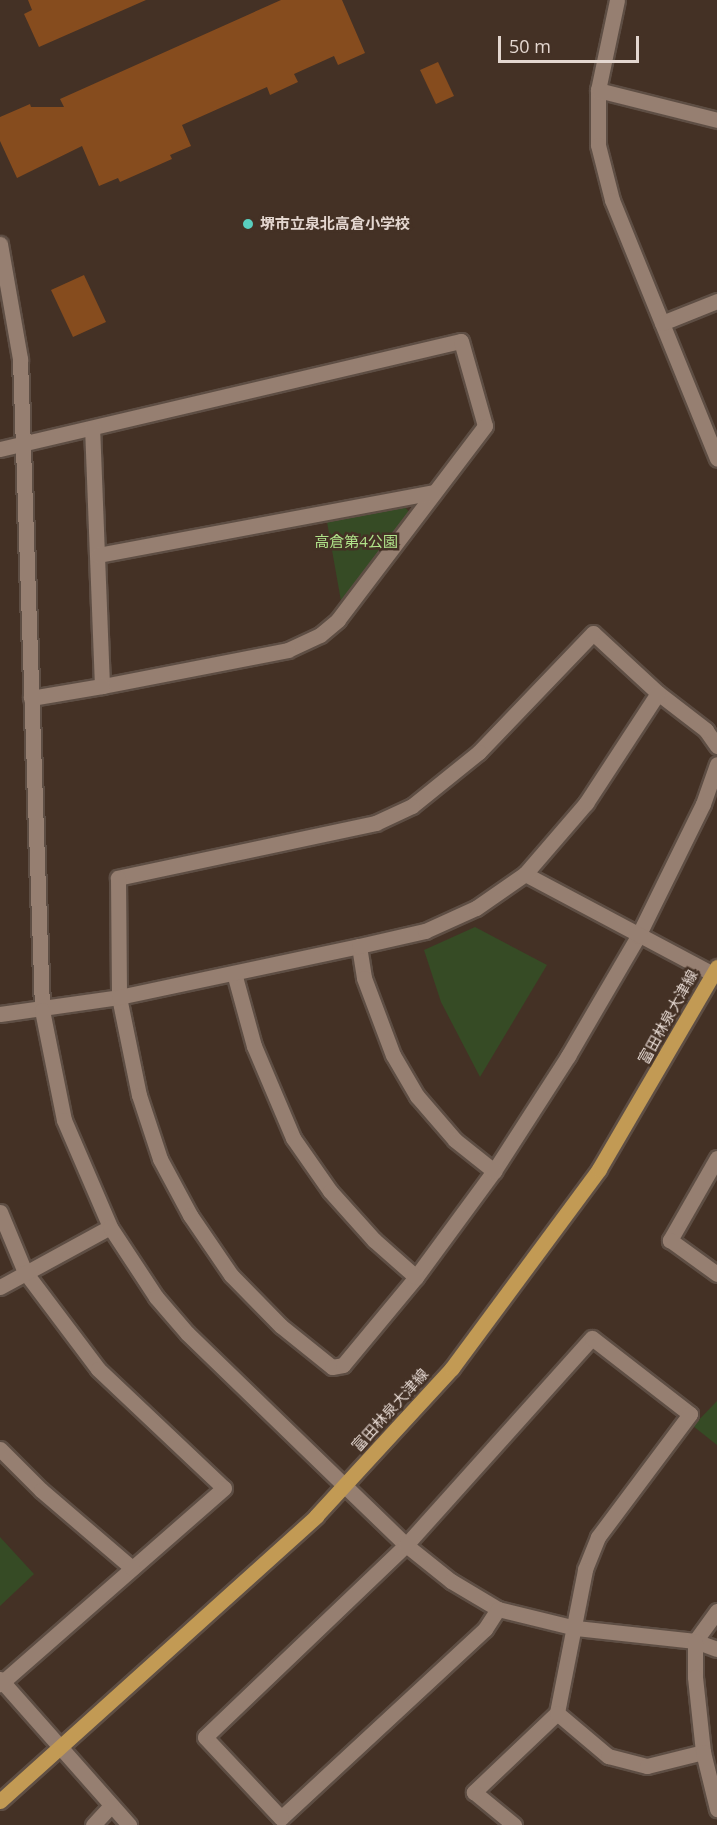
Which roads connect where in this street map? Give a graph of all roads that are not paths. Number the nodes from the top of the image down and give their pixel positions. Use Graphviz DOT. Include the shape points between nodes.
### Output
graph roads {
  1 [pos="616,0"];
  2 [pos="598,90"];
  3 [pos="717,120"];
  4 [pos="0,244"];
  5 [pos="717,301"];
  6 [pos="662,323"];
  7 [pos="92,428"];
  8 [pos="24,444"];
  9 [pos="0,449"];
  10 [pos="717,459"];
  11 [pos="434,492"];
  12 [pos="98,555"];
  13 [pos="102,686"];
  14 [pos="658,693"];
  15 [pos="31,698"];
  16 [pos="717,746"];
  17 [pos="717,764"];
  18 [pos="525,874"];
  19 [pos="638,936"];
  20 [pos="359,946"];
  21 [pos="716,972"];
  22 [pos="234,973"];
  23 [pos="119,997"];
  24 [pos="42,1010"];
  25 [pos="0,1014"];
  26 [pos="717,1158"];
  27 [pos="494,1171"];
  28 [pos="0,1212"];
  29 [pos="110,1227"];
  30 [pos="25,1272"];
  31 [pos="717,1274"];
  32 [pos="416,1277"];
  33 [pos="0,1287"];
  34 [pos="0,1449"];
  35 [pos="345,1486"];
  36 [pos="406,1545"];
  37 [pos="132,1568"];
  38 [pos="498,1609"];
  39 [pos="717,1611"];
  40 [pos="576,1628"];
  41 [pos="695,1641"];
  42 [pos="717,1649"];
  43 [pos="1,1682"];
  44 [pos="557,1713"];
  45 [pos="62,1748"];
  46 [pos="703,1752"];
  47 [pos="0,1801"];
  48 [pos="111,1806"];
  49 [pos="717,1809"];
  50 [pos="93,1825"];
  51 [pos="129,1825"];
  52 [pos="514,1825"];
  1 -- 2 [label="street"];
  2 -- 3 [label="street"];
  2 -- 6 [label="street" via="598,145 612,200"];
  4 -- 8 [label="street" via="20,359"];
  5 -- 6 [label="street"];
  6 -- 10 [label="street"];
  7 -- 8 [label="street"];
  7 -- 11 [label="street" via="461,341 485,426"];
  7 -- 12 [label="street"];
  8 -- 9 [label="street"];
  8 -- 15 [label="street"];
  11 -- 12 [label="street"];
  11 -- 13 [label="street" via="338,620 320,635 288,650"];
  12 -- 13 [label="street"];
  13 -- 15 [label="street"];
  14 -- 16 [label="street" via="706,730"];
  14 -- 18 [label="street" via="586,803"];
  14 -- 23 [label="street" via="593,633 479,752 412,806 376,823 118,879"];
  15 -- 24 [label="street"];
  17 -- 19 [label="street" via="703,804"];
  18 -- 19 [label="street"];
  18 -- 20 [label="street" via="476,909 425,931"];
  19 -- 21 [label="street"];
  19 -- 27 [label="street"];
  20 -- 22 [label="street"];
  20 -- 27 [label="street" via="364,978 393,1055 417,1096 455,1140"];
  21 -- 35 [label="main road, 富田林泉大津線" via="599,1169 532,1264 444,1377"];
  22 -- 23 [label="street"];
  22 -- 32 [label="street" via="254,1046 293,1138 330,1191 374,1240"];
  23 -- 24 [label="street"];
  23 -- 32 [label="street" via="139,1095 160,1159 190,1215 231,1275 281,1326 332,1368 343,1365"];
  24 -- 25 [label="street"];
  24 -- 29 [label="street" via="64,1120"];
  26 -- 31 [label="street" via="670,1240"];
  27 -- 32 [label="street"];
  28 -- 30 [label="street"];
  29 -- 30 [label="street"];
  29 -- 35 [label="street" via="156,1297 187,1333"];
  30 -- 33 [label="street"];
  30 -- 37 [label="street" via="98,1369 224,1488"];
  34 -- 37 [label="street"];
  35 -- 36 [label="street"];
  35 -- 45 [label="main road, 富田林泉大津線"];
  36 -- 38 [label="street" via="451,1581"];
  36 -- 38 [label="street" via="205,1737 281,1818 485,1629"];
  36 -- 40 [label="street" via="592,1338 690,1414 598,1537 585,1570"];
  37 -- 43 [label="street"];
  38 -- 40 [label="street"];
  39 -- 41 [label="street"];
  40 -- 41 [label="street"];
  40 -- 44 [label="street"];
  41 -- 42 [label="street"];
  41 -- 46 [label="street"];
  43 -- 45 [label="street"];
  44 -- 46 [label="street" via="608,1756 647,1766"];
  44 -- 52 [label="street" via="474,1792"];
  45 -- 47 [label="main road, 富田林泉大津線"];
  45 -- 48 [label="street"];
  46 -- 49 [label="street"];
  48 -- 50 [label="street"];
  48 -- 51 [label="street"];
}
